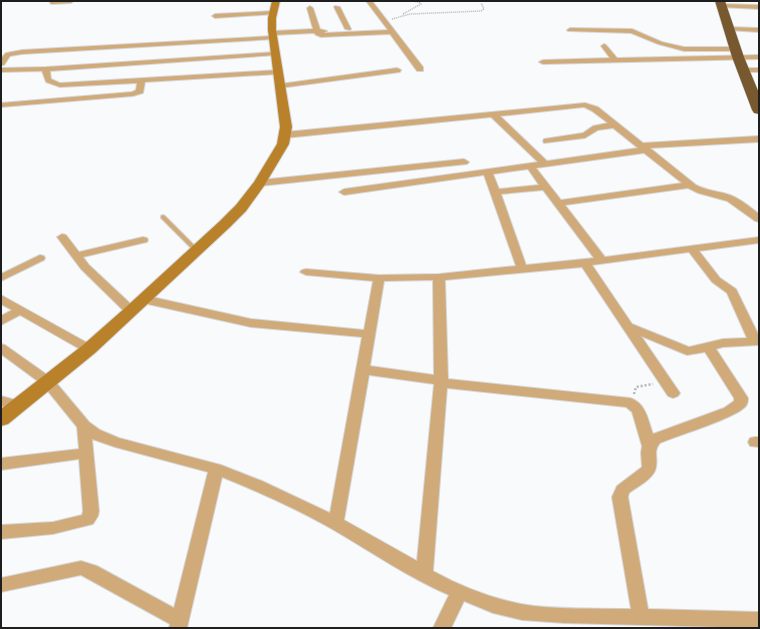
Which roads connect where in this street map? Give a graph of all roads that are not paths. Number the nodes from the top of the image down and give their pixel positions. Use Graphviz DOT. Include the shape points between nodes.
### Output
graph roads {
  1 [pos="72,1"];
  2 [pos="276,1"];
  3 [pos="369,1"];
  4 [pos="52,2"];
  5 [pos="721,3"];
  6 [pos="759,6"];
  7 [pos="337,7"];
  8 [pos="310,8"];
  9 [pos="273,13"];
  10 [pos="215,16"];
  11 [pos="348,29"];
  12 [pos="363,29"];
  13 [pos="729,29"];
  14 [pos="570,30"];
  15 [pos="759,30"];
  16 [pos="317,31"];
  17 [pos="391,32"];
  18 [pos="273,36"];
  19 [pos="604,46"];
  20 [pos="739,52"];
  21 [pos="276,54"];
  22 [pos="759,57"];
  23 [pos="615,60"];
  24 [pos="543,62"];
  25 [pos="1,63"];
  26 [pos="46,68"];
  27 [pos="420,69"];
  28 [pos="1,70"];
  29 [pos="397,70"];
  30 [pos="743,70"];
  31 [pos="759,70"];
  32 [pos="278,72"];
  33 [pos="141,80"];
  34 [pos="76,84"];
  35 [pos="280,86"];
  36 [pos="71,99"];
  37 [pos="1,105"];
  38 [pos="759,110"];
  39 [pos="493,114"];
  40 [pos="614,125"];
  41 [pos="285,135"];
  42 [pos="759,139"];
  43 [pos="547,141"];
  44 [pos="643,148"];
  45 [pos="464,162"];
  46 [pos="545,164"];
  47 [pos="530,166"];
  48 [pos="488,172"];
  49 [pos="260,183"];
  50 [pos="690,185"];
  51 [pos="546,187"];
  52 [pos="344,192"];
  53 [pos="495,192"];
  54 [pos="558,203"];
  55 [pos="164,217"];
  56 [pos="759,218"];
  57 [pos="62,237"];
  58 [pos="143,240"];
  59 [pos="759,240"];
  60 [pos="692,249"];
  61 [pos="196,250"];
  62 [pos="76,256"];
  63 [pos="40,258"];
  64 [pos="602,261"];
  65 [pos="585,263"];
  66 [pos="522,269"];
  67 [pos="306,272"];
  68 [pos="439,277"];
  69 [pos="1,278"];
  70 [pos="380,278"];
  71 [pos="1,299"];
  72 [pos="143,299"];
  73 [pos="20,310"];
  74 [pos="131,311"];
  75 [pos="1,321"];
  76 [pos="627,326"];
  77 [pos="370,334"];
  78 [pos="757,341"];
  79 [pos="708,346"];
  80 [pos="1,348"];
  81 [pos="89,349"];
  82 [pos="364,370"];
  83 [pos="48,382"];
  84 [pos="441,382"];
  85 [pos="670,390"];
  86 [pos="1,401"];
  87 [pos="18,405"];
  88 [pos="1,418"];
  89 [pos="84,426"];
  90 [pos="649,445"];
  91 [pos="86,453"];
  92 [pos="1,464"];
  93 [pos="216,469"];
  94 [pos="336,523"];
  95 [pos="1,532"];
  96 [pos="424,575"];
  97 [pos="1,585"];
  98 [pos="459,592"];
  99 [pos="641,616"];
  100 [pos="759,620"];
  101 [pos="179,624"];
  102 [pos="728,624"];
  103 [pos="442,628"];
  1 -- 4 [label="street"];
  2 -- 9 [label="street"];
  3 -- 17 [label="street"];
  5 -- 6 [label="street"];
  5 -- 13 [label="highway"];
  7 -- 11 [label="street"];
  8 -- 16 [label="street"];
  9 -- 10 [label="street"];
  9 -- 18 [label="street"];
  11 -- 12 [label="street"];
  11 -- 16 [label="street"];
  13 -- 15 [label="street"];
  13 -- 20 [label="highway"];
  14 -- 20 [label="street" via="632,31 660,43 684,49"];
  16 -- 17 [label="street" via="320,35"];
  16 -- 18 [label="street"];
  17 -- 27 [label="street"];
  18 -- 21 [label="street"];
  18 -- 25 [label="street" via="22,52 8,54"];
  19 -- 23 [label="street"];
  20 -- 22 [label="street"];
  20 -- 23 [label="street"];
  20 -- 30 [label="highway"];
  21 -- 26 [label="street"];
  21 -- 32 [label="street"];
  23 -- 24 [label="street"];
  26 -- 28 [label="street"];
  26 -- 34 [label="street" via="46,78 49,82 60,85"];
  29 -- 35 [label="street"];
  30 -- 31 [label="street"];
  30 -- 38 [label="highway"];
  32 -- 33 [label="street"];
  32 -- 35 [label="street"];
  33 -- 34 [label="street"];
  33 -- 36 [label="street" via="138,93"];
  34 -- 36 [label="street"];
  35 -- 41 [label="street"];
  36 -- 37 [label="street"];
  39 -- 40 [label="street" via="585,105"];
  39 -- 41 [label="street"];
  39 -- 46 [label="street"];
  40 -- 43 [label="street" via="596,128 585,136"];
  40 -- 44 [label="street"];
  41 -- 49 [label="street" via="283,144"];
  42 -- 44 [label="street"];
  44 -- 46 [label="street"];
  44 -- 50 [label="street"];
  45 -- 49 [label="street"];
  46 -- 47 [label="street"];
  47 -- 48 [label="street"];
  47 -- 51 [label="street"];
  48 -- 52 [label="street"];
  48 -- 53 [label="street"];
  49 -- 61 [label="street" via="225,224"];
  50 -- 54 [label="street"];
  50 -- 56 [label="street" via="703,192 727,197"];
  51 -- 53 [label="street"];
  51 -- 54 [label="street"];
  53 -- 66 [label="street"];
  54 -- 64 [label="street"];
  55 -- 61 [label="lane"];
  57 -- 62 [label="street"];
  58 -- 62 [label="street"];
  59 -- 60 [label="street"];
  60 -- 64 [label="street"];
  60 -- 78 [label="street" via="716,280 732,291"];
  61 -- 72 [label="street"];
  62 -- 74 [label="street"];
  63 -- 69 [label="street"];
  64 -- 65 [label="street"];
  65 -- 66 [label="street"];
  65 -- 76 [label="street"];
  66 -- 68 [label="street"];
  67 -- 70 [label="street"];
  68 -- 70 [label="street"];
  68 -- 84 [label="street"];
  70 -- 77 [label="street"];
  71 -- 73 [label="street"];
  72 -- 74 [label="street"];
  72 -- 77 [label="street" via="251,323"];
  73 -- 75 [label="street"];
  73 -- 81 [label="street"];
  74 -- 81 [label="street"];
  76 -- 79 [label="street" via="687,351"];
  76 -- 85 [label="street"];
  77 -- 82 [label="street"];
  78 -- 79 [label="street"];
  79 -- 90 [label="street" via="741,398 741,403 729,411 661,436"];
  80 -- 83 [label="street"];
  81 -- 83 [label="street"];
  82 -- 84 [label="street"];
  82 -- 94 [label="street"];
  83 -- 87 [label="street"];
  83 -- 89 [label="street"];
  84 -- 90 [label="street" via="623,401 638,410"];
  84 -- 96 [label="street"];
  86 -- 87 [label="street"];
  87 -- 88 [label="street"];
  89 -- 91 [label="street"];
  89 -- 93 [label="street" via="95,434 115,442"];
  90 -- 99 [label="street" via="649,468 622,490 620,497"];
  91 -- 92 [label="street"];
  91 -- 95 [label="street" via="91,511 87,520 53,528"];
  93 -- 94 [label="street" via="257,485"];
  93 -- 101 [label="street"];
  94 -- 96 [label="street"];
  96 -- 98 [label="street"];
  97 -- 101 [label="street" via="81,568 91,571"];
  98 -- 99 [label="street" via="493,605 522,612"];
  98 -- 103 [label="street"];
  99 -- 102 [label="street"];
  100 -- 102 [label="street"];
}
